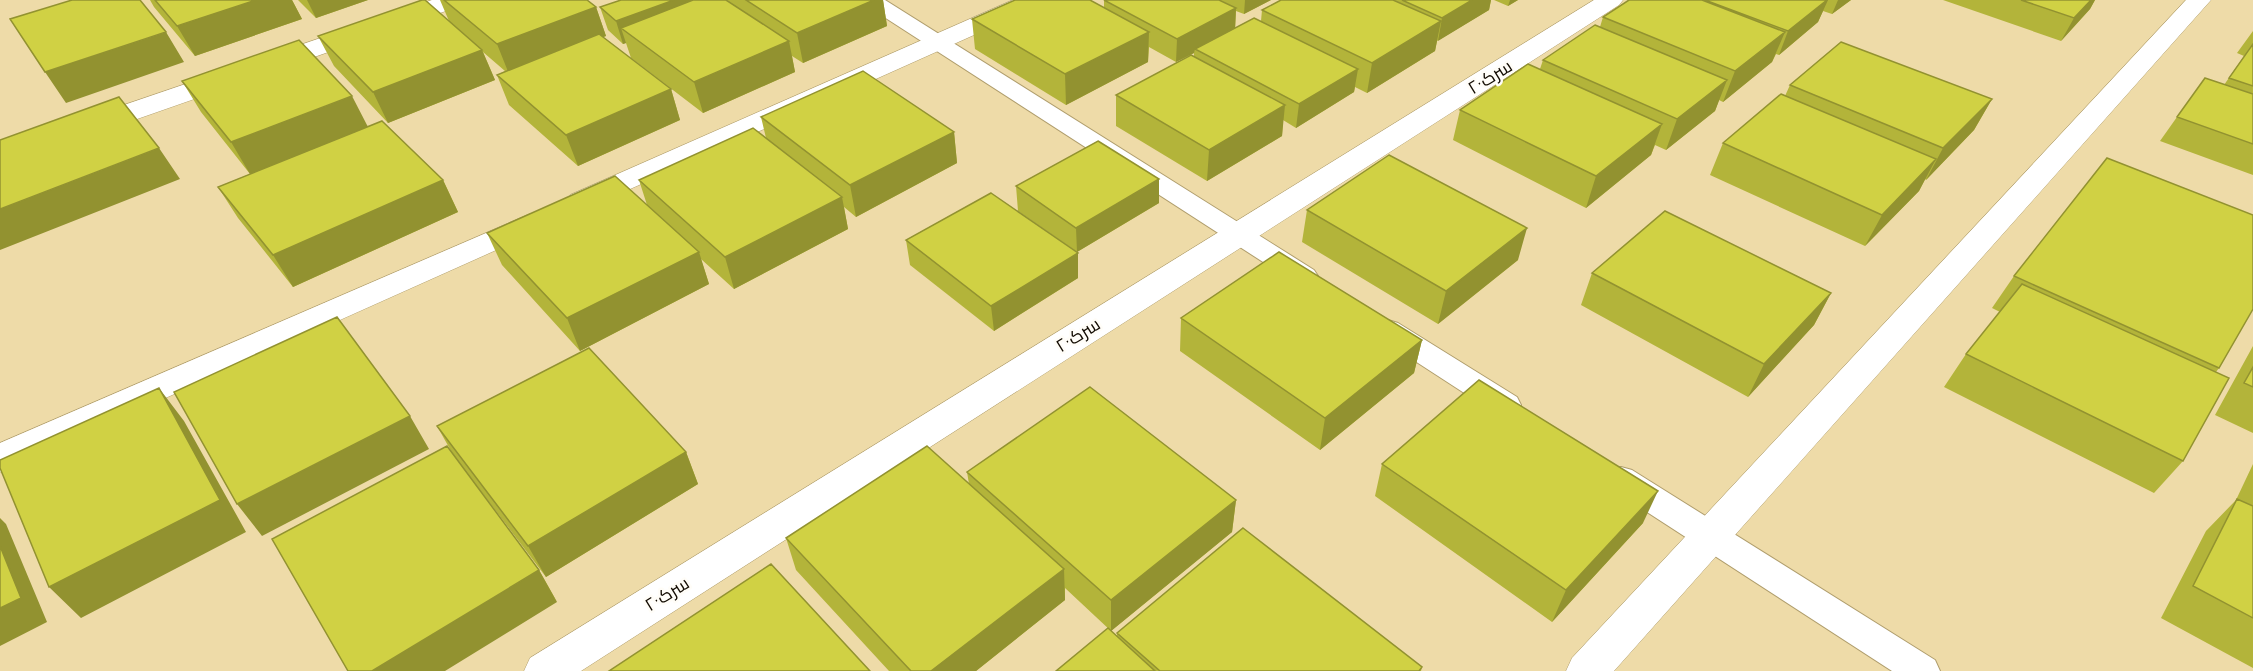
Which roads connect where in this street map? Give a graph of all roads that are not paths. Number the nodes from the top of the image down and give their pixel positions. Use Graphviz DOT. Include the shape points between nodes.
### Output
graph roads {
  1 [pos="455,0"];
  2 [pos="871,0"];
  3 [pos="1033,0"];
  4 [pos="1611,0"];
  5 [pos="2199,0"];
  6 [pos="937,42"];
  7 [pos="67,134"];
  8 [pos="1239,234"];
  9 [pos="1329,292"];
  10 [pos="1369,318"];
  11 [pos="1530,420"];
  12 [pos="0,458"];
  13 [pos="1600,465"];
  14 [pos="1710,536"];
  15 [pos="545,671"];
  16 [pos="1587,671"];
  17 [pos="1922,671"];
  1 -- 7 [label="street"];
  2 -- 6 [label="lane"];
  3 -- 6 [label="street"];
  4 -- 8 [label="street, سرک۲۰"];
  5 -- 14 [label="street"];
  6 -- 8 [label="lane"];
  6 -- 12 [label="street"];
  8 -- 9 [label="lane"];
  8 -- 15 [label="street, سرک۲۰"];
  10 -- 11 [label="lane"];
  13 -- 14 [label="lane"];
  14 -- 16 [label="street"];
  14 -- 17 [label="lane"];
}
